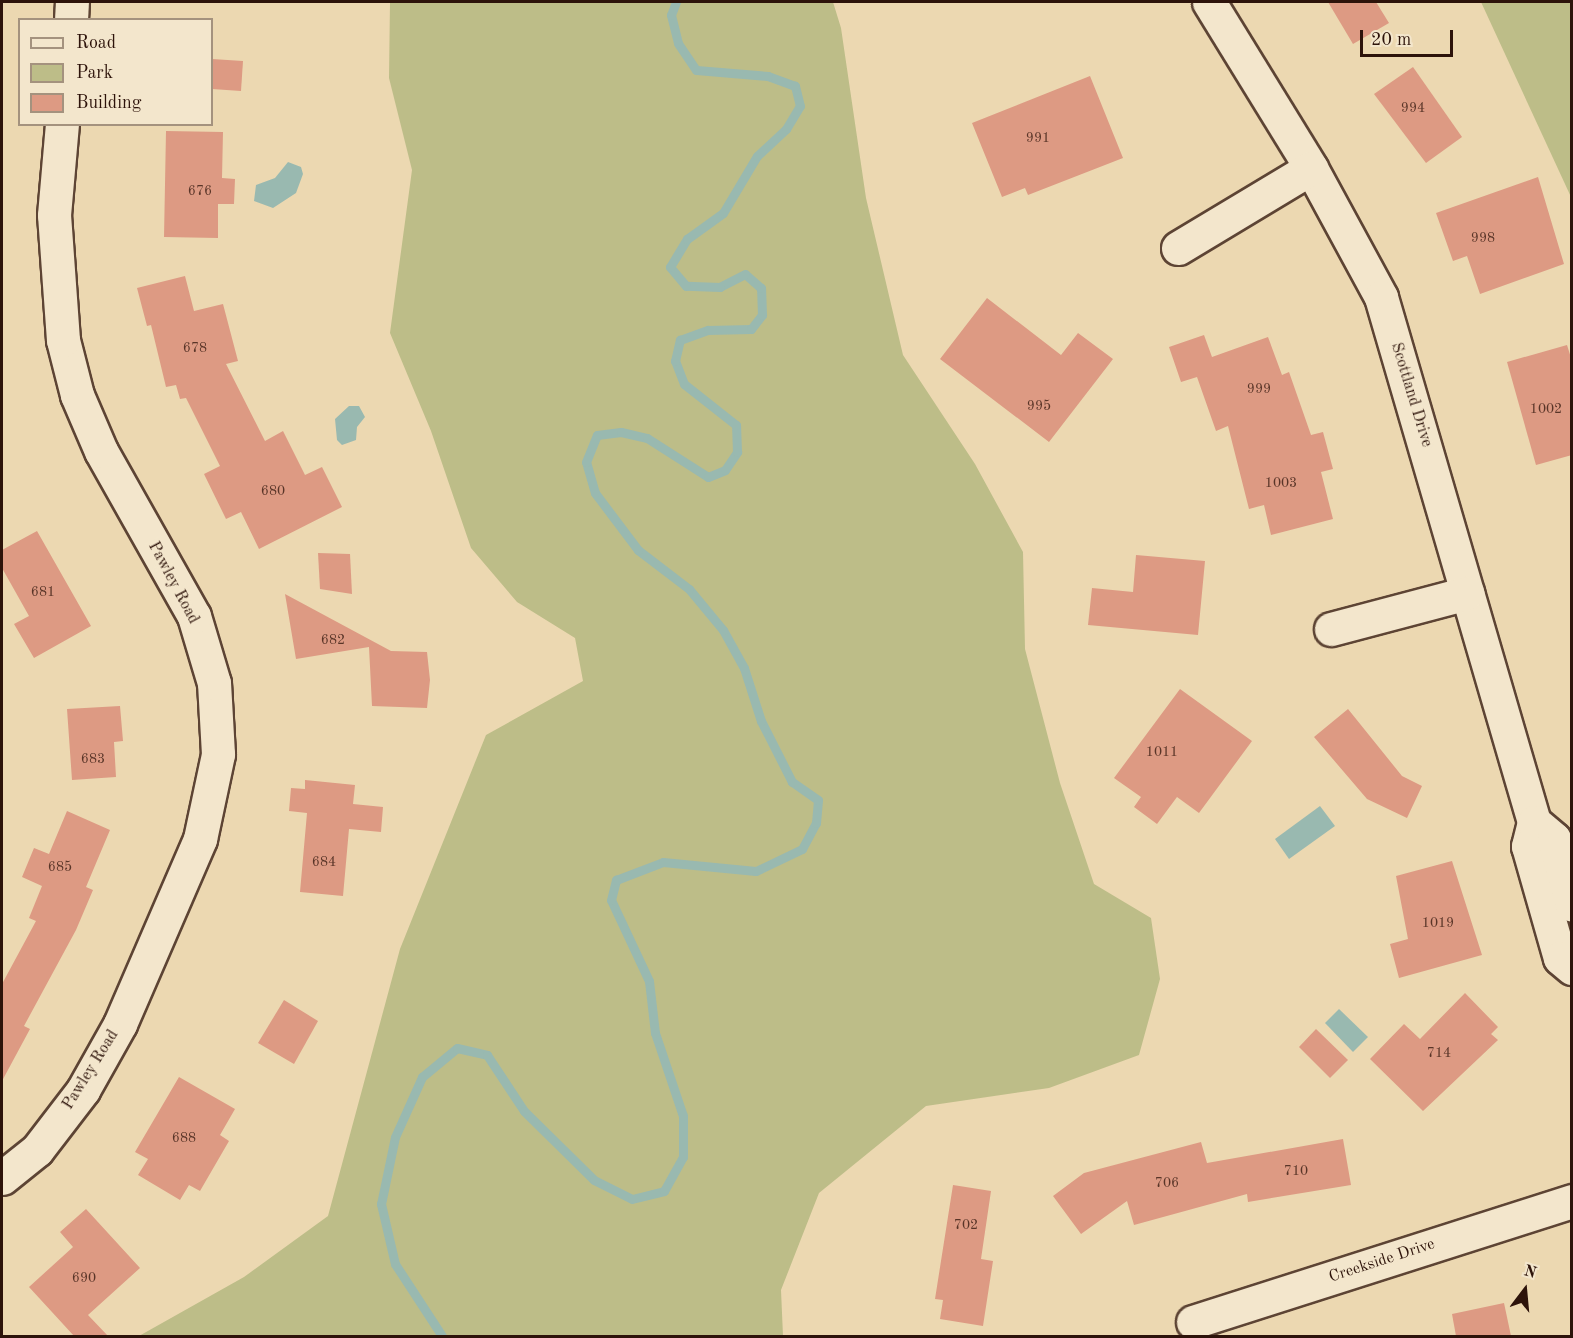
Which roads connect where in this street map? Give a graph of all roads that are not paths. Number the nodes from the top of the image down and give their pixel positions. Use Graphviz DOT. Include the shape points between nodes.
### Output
graph roads {
  1 [pos="72,2"];
  2 [pos="1209,2"];
  3 [pos="71,18"];
  4 [pos="62,126"];
  5 [pos="1311,168"];
  6 [pos="1178,248"];
  7 [pos="1467,593"];
  8 [pos="1331,629"];
  9 [pos="1534,822"];
  10 [pos="1572,905"];
  11 [pos="1572,968"];
  12 [pos="2,1178"];
  13 [pos="1572,1201"];
  14 [pos="1193,1322"];
  1 -- 3 [label="street"];
  2 -- 5 [label="street, Scottland Drive"];
  4 -- 12 [label="street, Pawley Road" via="54,215 63,340 77,395 101,451 194,616 214,683 219,754 200,839 120,1023 83,1090 37,1150"];
  5 -- 6 [label="street"];
  5 -- 7 [label="street, Scottland Drive" via="1381,297"];
  7 -- 8 [label="street"];
  7 -- 9 [label="street, Scottland Drive"];
  9 -- 10 [label="street, Scottland Drive" via="1554,839"];
  9 -- 11 [label="street, Scottland Drive" via="1528,846 1560,958"];
  13 -- 14 [label="street, Creekside Drive"];
}
